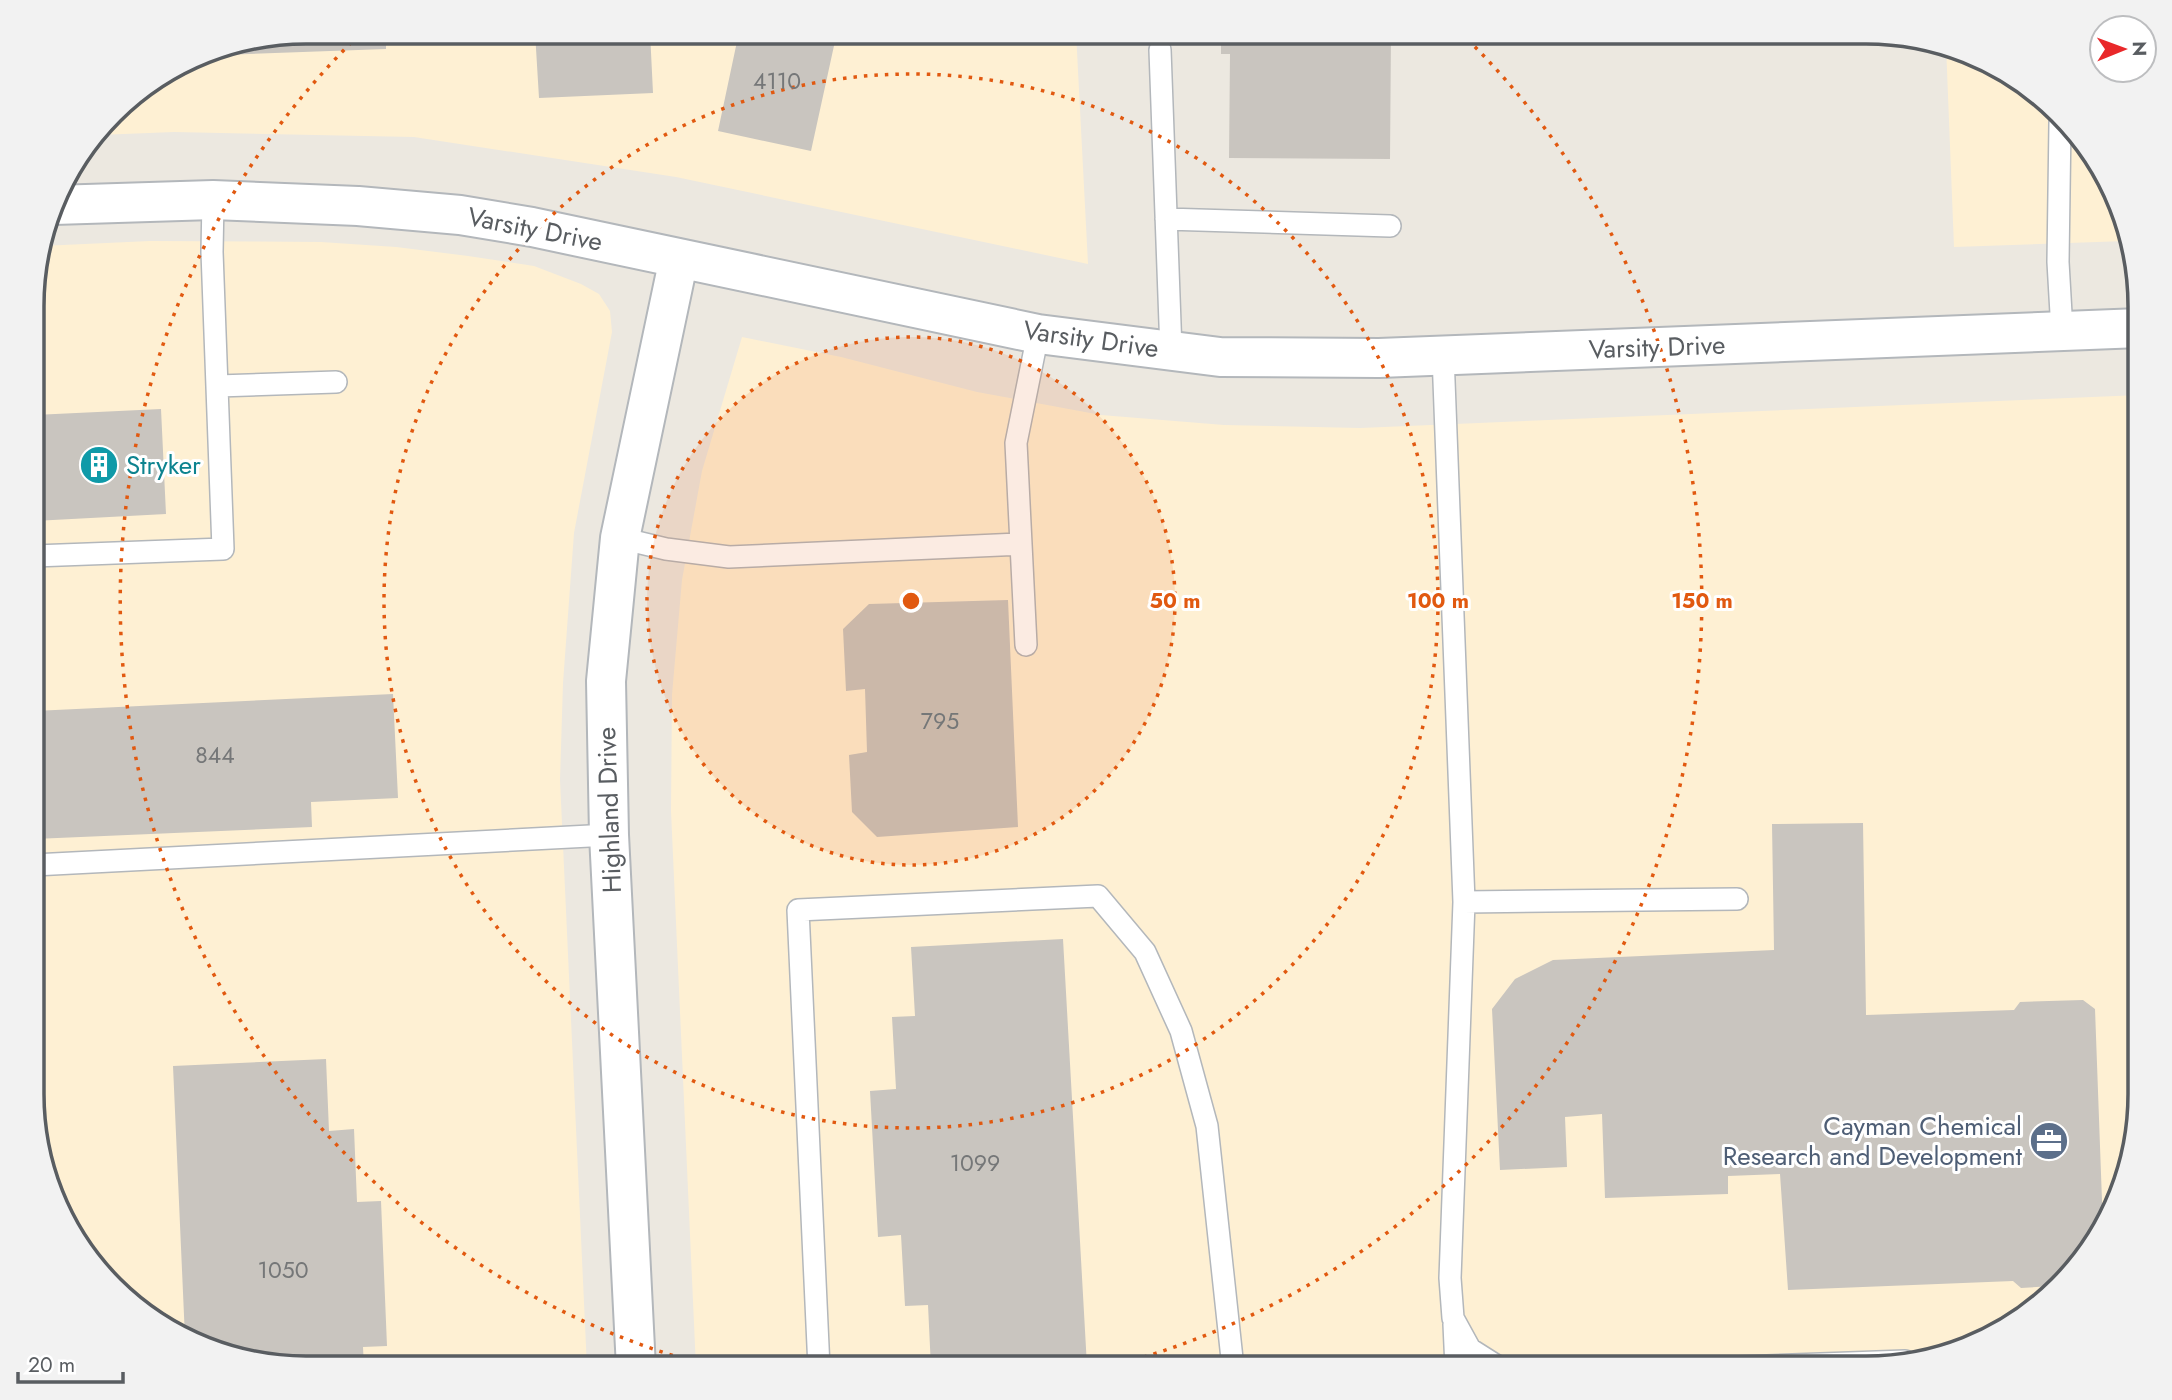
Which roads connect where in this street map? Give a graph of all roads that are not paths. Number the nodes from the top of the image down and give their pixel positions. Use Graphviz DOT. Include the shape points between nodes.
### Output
graph roads {
  1 [pos="1160,50"];
  2 [pos="2060,130"];
  3 [pos="213,200"];
  4 [pos="65,205"];
  5 [pos="1166,219"];
  6 [pos="1390,226"];
  7 [pos="679,258"];
  8 [pos="2128,328"];
  9 [pos="2062,331"];
  10 [pos="1038,334"];
  11 [pos="1171,351"];
  12 [pos="1444,355"];
  13 [pos="336,382"];
  14 [pos="218,386"];
  15 [pos="620,538"];
  16 [pos="1021,544"];
  17 [pos="44,556"];
  18 [pos="1026,645"];
  19 [pos="609,835"];
  20 [pos="44,864"];
  21 [pos="1737,899"];
  22 [pos="1464,902"];
  23 [pos="1453,1318"];
  24 [pos="635,1356"];
  25 [pos="818,1356"];
  26 [pos="1232,1356"];
  27 [pos="1455,1356"];
  28 [pos="1481,1356"];
  1 -- 5 [label="lane"];
  2 -- 9 [label="lane"];
  3 -- 4 [label="street, Varsity Drive"];
  3 -- 7 [label="street, Varsity Drive" via="460,215"];
  3 -- 14 [label="lane"];
  5 -- 6 [label="lane"];
  5 -- 11 [label="lane"];
  7 -- 10 [label="street, Varsity Drive"];
  7 -- 15 [label="street, Highland Drive"];
  8 -- 9 [label="street, Varsity Drive"];
  9 -- 12 [label="street, Varsity Drive"];
  10 -- 11 [label="street, Varsity Drive"];
  10 -- 16 [label="lane" via="1016,443"];
  11 -- 12 [label="street, Varsity Drive" via="1220,357"];
  12 -- 22 [label="lane"];
  13 -- 14 [label="lane"];
  14 -- 17 [label="lane" via="223,549"];
  15 -- 16 [label="lane" via="729,557"];
  15 -- 19 [label="street, Highland Drive" via="606,681"];
  16 -- 18 [label="lane"];
  19 -- 20 [label="lane"];
  19 -- 24 [label="street, Highland Drive"];
  21 -- 22 [label="lane"];
  22 -- 23 [label="lane" via="1450,1278"];
  23 -- 27 [label="lane"];
  23 -- 28 [label="lane" via="1470,1349"];
  25 -- 26 [label="lane" via="798,910 1098,896 1144,951 1181,1031 1207,1126"];
}
